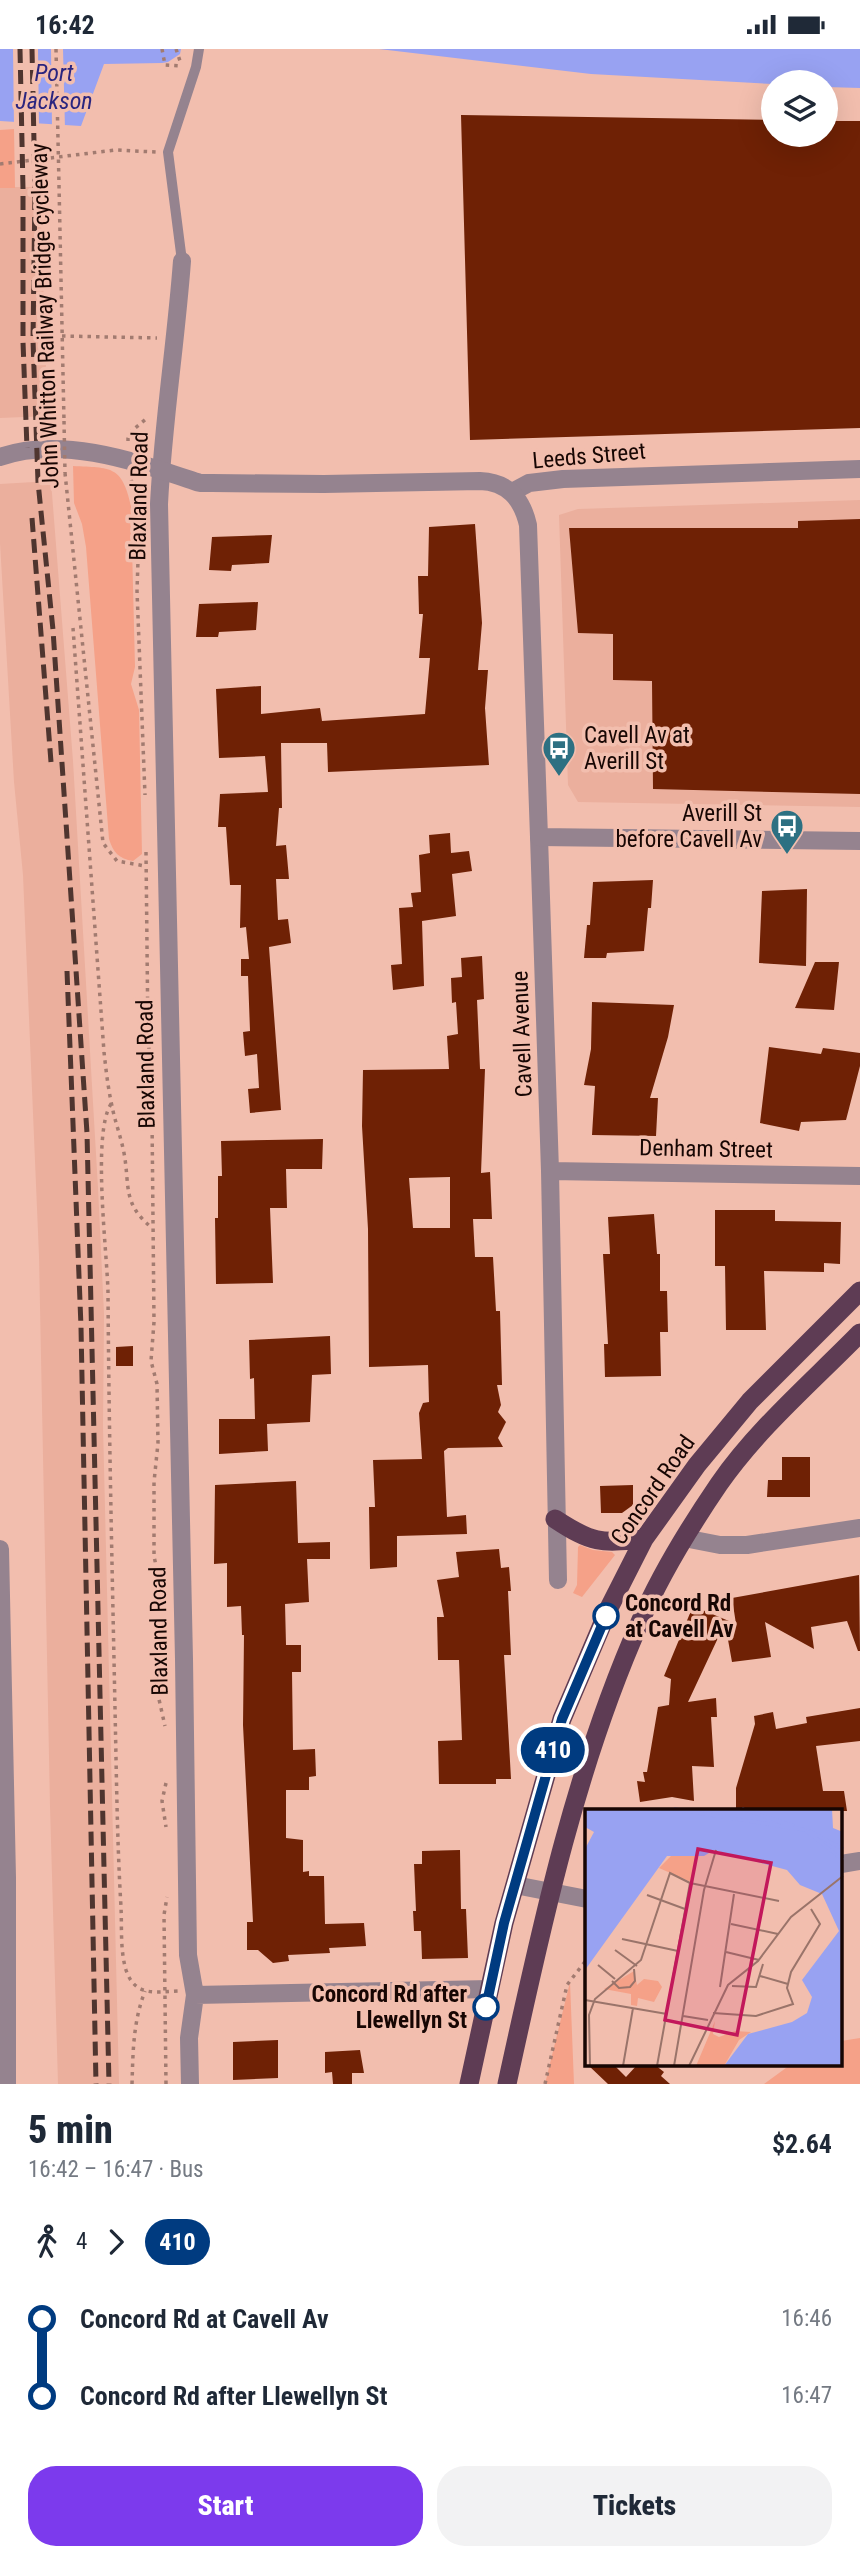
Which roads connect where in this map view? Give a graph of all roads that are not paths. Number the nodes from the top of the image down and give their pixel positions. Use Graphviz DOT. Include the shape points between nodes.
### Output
graph roads {
  1 [pos="199,49"];
  2 [pos="182,261"];
  3 [pos="0,457"];
  4 [pos="860,469"];
  5 [pos="161,470"];
  6 [pos="512,492"];
  7 [pos="539,837"];
  8 [pos="860,841"];
  9 [pos="550,1171"];
  10 [pos="860,1176"];
  11 [pos="860,1291"];
  12 [pos="860,1333"];
  13 [pos="555,1519"];
  14 [pos="860,1528"];
  15 [pos="684,1538"];
  16 [pos="644,1539"];
  17 [pos="0,1549"];
  18 [pos="558,1580"];
  19 [pos="860,1861"];
  20 [pos="842,1864"];
  21 [pos="515,1885"];
  22 [pos="550,1893"];
  23 [pos="585,1899"];
  24 [pos="490,1989"];
  25 [pos="195,1994"];
  26 [pos="4,2002"];
  27 [pos="7,2084"];
  28 [pos="190,2084"];
  29 [pos="469,2084"];
  30 [pos="507,2084"];
  1 -- 2 [label="lane, Blaxland Road" via="168,152"];
  2 -- 5 [label="street, Blaxland Road"];
  3 -- 5 [label="street, Leeds Street" via="52,450 100,454"];
  4 -- 6 [label="street, Leeds Street" via="563,479 529,483"];
  5 -- 6 [label="street, Leeds Street" via="212,483 480,481"];
  5 -- 25 [label="street, Blaxland Road" via="188,1955"];
  6 -- 7 [label="street, Cavell Avenue" via="528,526"];
  7 -- 8 [label="street"];
  7 -- 9 [label="street, Cavell Avenue"];
  9 -- 10 [label="street, Denham Street"];
  9 -- 13 [label="street, Cavell Avenue"];
  11 -- 16 [label="highway, Concord Road" via="750,1401"];
  12 -- 15 [label="highway" via="744,1452"];
  13 -- 16 [label="highway" via="598,1542"];
  13 -- 18 [label="street, Cavell Avenue"];
  14 -- 15 [label="street" via="747,1545"];
  15 -- 22 [label="highway" via="640,1620 612,1688"];
  16 -- 21 [label="highway, Concord Road" via="562,1719"];
  17 -- 26 [label="street"];
  19 -- 20 [label="street"];
  21 -- 22 [label="street"];
  21 -- 24 [label="highway, Concord Road"];
  22 -- 23 [label="street"];
  22 -- 30 [label="highway"];
  24 -- 25 [label="street"];
  24 -- 29 [label="highway, Concord Road"];
  25 -- 28 [label="street, Blaxland Road" via="189,2038"];
  26 -- 27 [label="street"];
}
